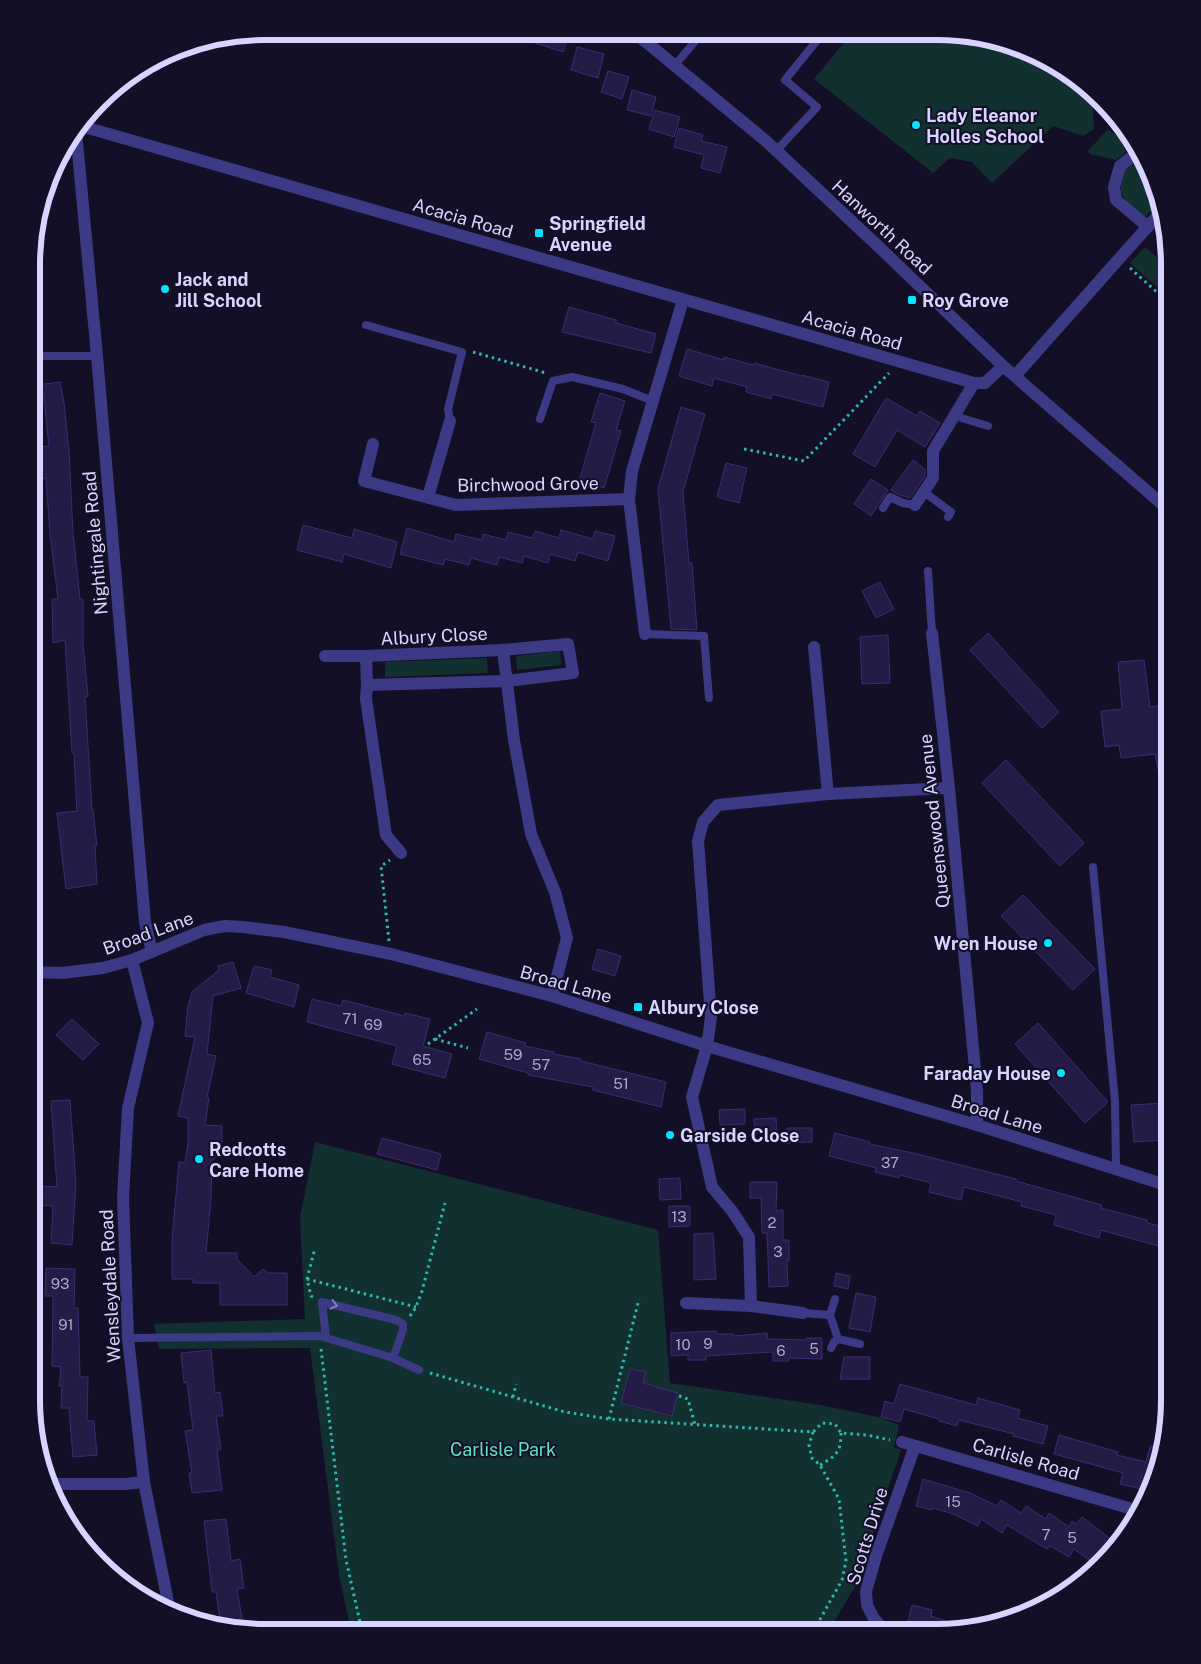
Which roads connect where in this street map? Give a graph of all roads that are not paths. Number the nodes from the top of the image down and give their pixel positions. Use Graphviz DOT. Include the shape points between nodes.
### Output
graph roads {
  1 [pos="644,40"];
  2 [pos="696,40"];
  3 [pos="817,40"];
  4 [pos="675,65"];
  5 [pos="86,128"];
  6 [pos="77,142"];
  7 [pos="776,151"];
  8 [pos="1133,155"];
  9 [pos="1156,217"];
  10 [pos="1148,227"];
  11 [pos="683,300"];
  12 [pos="366,325"];
  13 [pos="40,356"];
  14 [pos="97,356"];
  15 [pos="1003,366"];
  16 [pos="1014,376"];
  17 [pos="974,383"];
  18 [pos="654,401"];
  19 [pos="955,416"];
  20 [pos="540,419"];
  21 [pos="450,421"];
  22 [pos="988,426"];
  23 [pos="373,444"];
  24 [pos="924,492"];
  25 [pos="428,497"];
  26 [pos="629,499"];
  27 [pos="1161,503"];
  28 [pos="915,505"];
  29 [pos="883,508"];
  30 [pos="948,517"];
  31 [pos="928,571"];
  32 [pos="932,633"];
  33 [pos="644,634"];
  34 [pos="814,647"];
  35 [pos="503,650"];
  36 [pos="325,656"];
  37 [pos="366,656"];
  38 [pos="507,681"];
  39 [pos="367,685"];
  40 [pos="709,698"];
  41 [pos="949,788"];
  42 [pos="828,794"];
  43 [pos="401,853"];
  44 [pos="1092,867"];
  45 [pos="152,952"];
  46 [pos="132,960"];
  47 [pos="40,972"];
  48 [pos="552,996"];
  49 [pos="707,1046"];
  50 [pos="977,1125"];
  51 [pos="1116,1170"];
  52 [pos="1161,1184"];
  53 [pos="835,1299"];
  54 [pos="686,1302"];
  55 [pos="750,1306"];
  56 [pos="803,1312"];
  57 [pos="830,1314"];
  58 [pos="323,1337"];
  59 [pos="128,1338"];
  60 [pos="838,1338"];
  61 [pos="860,1344"];
  62 [pos="831,1348"];
  63 [pos="393,1358"];
  64 [pos="419,1370"];
  65 [pos="902,1442"];
  66 [pos="915,1446"];
  67 [pos="144,1482"];
  68 [pos="56,1484"];
  69 [pos="1133,1509"];
  70 [pos="168,1602"];
  71 [pos="879,1624"];
  1 -- 4 [label="street, Hanworth Road"];
  2 -- 4 [label="lane"];
  3 -- 7 [label="lane" via="785,80 817,107"];
  4 -- 7 [label="street, Hanworth Road"];
  5 -- 11 [label="street, Acacia Road"];
  6 -- 14 [label="street, Nightingale Road"];
  7 -- 15 [label="street, Hanworth Road"];
  8 -- 10 [label="street" via="1120,166 1114,187 1116,200"];
  9 -- 10 [label="street"];
  10 -- 16 [label="street"];
  11 -- 17 [label="street, Acacia Road"];
  11 -- 18 [label="street"];
  12 -- 21 [label="lane" via="462,352 448,409"];
  13 -- 14 [label="lane"];
  14 -- 45 [label="street, Nightingale Road" via="145,922"];
  15 -- 16 [label="street, Hanworth Road"];
  15 -- 17 [label="street" via="985,383"];
  16 -- 27 [label="street, Hanworth Road"];
  17 -- 19 [label="street"];
  18 -- 20 [label="lane" via="623,389 572,377 553,381"];
  18 -- 26 [label="street" via="632,471"];
  19 -- 22 [label="lane"];
  19 -- 24 [label="street" via="934,451 933,478"];
  21 -- 25 [label="street, Birchwood Grove"];
  23 -- 25 [label="street, Birchwood Grove" via="364,481"];
  24 -- 28 [label="street"];
  24 -- 30 [label="lane" via="951,512"];
  25 -- 26 [label="street, Birchwood Grove" via="456,505"];
  26 -- 33 [label="street"];
  28 -- 29 [label="lane" via="890,497"];
  31 -- 32 [label="lane"];
  32 -- 41 [label="street, Queenswood Avenue"];
  33 -- 40 [label="lane" via="704,636"];
  34 -- 42 [label="street"];
  35 -- 37 [label="street, Albury Close"];
  35 -- 38 [label="street, Albury Close"];
  35 -- 38 [label="street, Albury Close" via="568,644 573,673"];
  36 -- 37 [label="street, Albury Close"];
  37 -- 39 [label="street, Albury Close"];
  38 -- 39 [label="street, Albury Close"];
  38 -- 48 [label="street, Albury Close" via="531,834 556,892 567,938"];
  39 -- 43 [label="street, Albury Close" via="366,700 386,835"];
  41 -- 42 [label="street"];
  41 -- 50 [label="street, Queenswood Avenue" via="977,1090"];
  42 -- 49 [label="street" via="718,805 704,822 698,841 710,1009"];
  44 -- 51 [label="lane" via="1115,1102"];
  45 -- 46 [label="street, Broad Lane"];
  45 -- 48 [label="street, Broad Lane" via="204,930 243,927 390,954"];
  46 -- 47 [label="street, Broad Lane" via="83,971"];
  46 -- 59 [label="street, Wensleydale Road" via="148,1022 128,1108 123,1197"];
  48 -- 49 [label="street, Broad Lane"];
  49 -- 50 [label="street, Broad Lane"];
  49 -- 55 [label="street" via="692,1097 712,1187 749,1237"];
  50 -- 51 [label="street, Broad Lane"];
  51 -- 52 [label="street, Broad Lane"];
  53 -- 57 [label="lane"];
  54 -- 55 [label="street"];
  55 -- 56 [label="street"];
  56 -- 57 [label="lane"];
  57 -- 60 [label="lane"];
  58 -- 59 [label="lane"];
  58 -- 63 [label="lane"];
  58 -- 63 [label="lane, one-way" via="322,1302 396,1320 403,1324 404,1330"];
  59 -- 67 [label="street, Wensleydale Road"];
  60 -- 61 [label="lane"];
  60 -- 62 [label="lane"];
  63 -- 64 [label="lane"];
  65 -- 66 [label="street, Carlisle Road"];
  66 -- 69 [label="street, Carlisle Road"];
  66 -- 71 [label="street, Scotts Drive" via="866,1591 866,1605"];
  67 -- 68 [label="street"];
  67 -- 70 [label="street, Wensleydale Road"];
}
